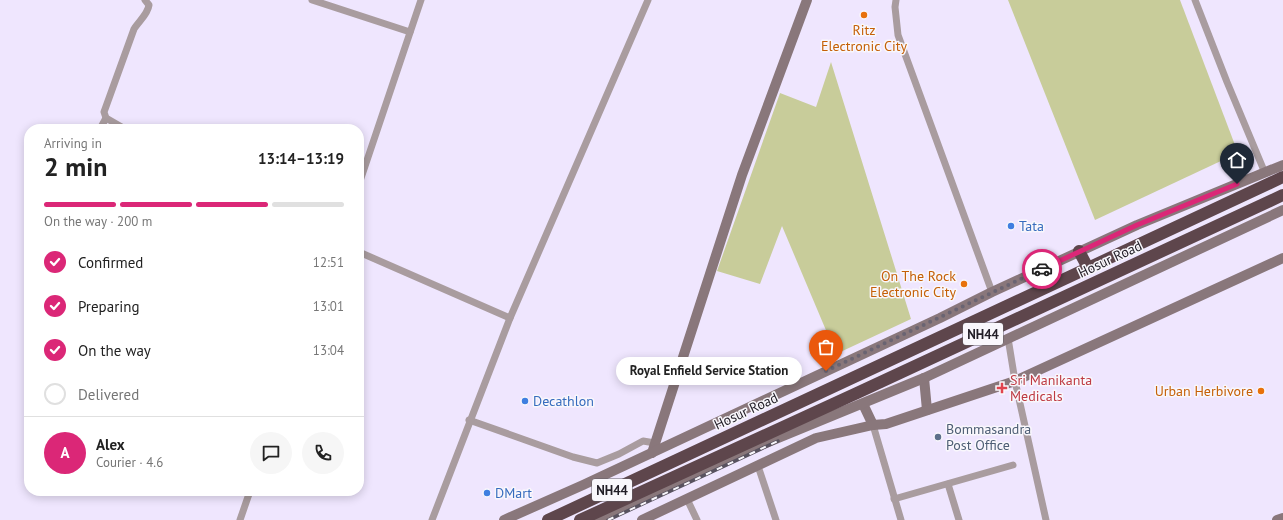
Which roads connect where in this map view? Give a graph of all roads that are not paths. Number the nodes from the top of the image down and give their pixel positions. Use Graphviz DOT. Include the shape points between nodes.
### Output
graph roads {
  1 [pos="145,0"];
  2 [pos="312,0"];
  3 [pos="421,0"];
  4 [pos="648,0"];
  5 [pos="807,0"];
  6 [pos="896,0"];
  7 [pos="1195,0"];
  8 [pos="410,32"];
  9 [pos="106,118"];
  10 [pos="103,124"];
  11 [pos="116,124"];
  12 [pos="1283,165"];
  13 [pos="364,169"];
  14 [pos="1265,172"];
  15 [pos="1283,177"];
  16 [pos="1283,195"];
  17 [pos="1283,210"];
  18 [pos="364,254"];
  19 [pos="1074,254"];
  20 [pos="1283,258"];
  21 [pos="1088,268"];
  22 [pos="992,292"];
  23 [pos="510,318"];
  24 [pos="1008,338"];
  25 [pos="924,378"];
  26 [pos="1015,381"];
  27 [pos="863,404"];
  28 [pos="927,410"];
  29 [pos="469,420"];
  30 [pos="811,425"];
  31 [pos="873,425"];
  32 [pos="816,438"];
  33 [pos="655,443"];
  34 [pos="652,453"];
  35 [pos="1013,465"];
  36 [pos="758,466"];
  37 [pos="948,484"];
  38 [pos="248,496"];
  39 [pos="687,499"];
  40 [pos="894,499"];
  41 [pos="657,517"];
  42 [pos="1283,518"];
  43 [pos="240,520"];
  44 [pos="432,520"];
  45 [pos="504,520"];
  46 [pos="548,520"];
  47 [pos="580,520"];
  48 [pos="598,520"];
  49 [pos="642,520"];
  50 [pos="696,520"];
  51 [pos="776,520"];
  52 [pos="901,520"];
  53 [pos="959,520"];
  54 [pos="1046,520"];
  55 [pos="1277,520"];
  1 -- 9 [label="street" via="149,5 148,11 134,29 104,112"];
  2 -- 8 [label="street"];
  3 -- 8 [label="street"];
  4 -- 23 [label="street"];
  5 -- 33 [label="street" via="742,175"];
  6 -- 22 [label="street" via="898,35"];
  7 -- 14 [label="street"];
  8 -- 13 [label="street"];
  9 -- 10 [label="street"];
  9 -- 11 [label="street"];
  12 -- 14 [label="street"];
  14 -- 19 [label="street"];
  15 -- 21 [label="highway, Hosur Road / NH44"];
  16 -- 47 [label="highway, Hosur Road / NH44"];
  17 -- 24 [label="street"];
  18 -- 23 [label="street"];
  19 -- 21 [label="highway"];
  19 -- 22 [label="street"];
  20 -- 26 [label="street"];
  21 -- 46 [label="highway, Hosur Road / NH44"];
  22 -- 34 [label="street"];
  23 -- 29 [label="street"];
  24 -- 25 [label="street"];
  24 -- 26 [label="street"];
  25 -- 27 [label="street"];
  25 -- 28 [label="street"];
  26 -- 28 [label="street"];
  26 -- 54 [label="street"];
  27 -- 30 [label="street"];
  27 -- 31 [label="street"];
  28 -- 31 [label="street" via="886,424"];
  29 -- 33 [label="street" via="573,457 596,462 644,441"];
  29 -- 44 [label="street"];
  30 -- 32 [label="street"];
  30 -- 48 [label="street" via="756,447"];
  31 -- 32 [label="street"];
  31 -- 40 [label="street"];
  32 -- 36 [label="street"];
  33 -- 34 [label="street"];
  34 -- 45 [label="street"];
  35 -- 37 [label="street"];
  36 -- 39 [label="street"];
  36 -- 51 [label="street"];
  37 -- 40 [label="street"];
  37 -- 53 [label="street"];
  38 -- 43 [label="street"];
  39 -- 41 [label="street"];
  39 -- 50 [label="street"];
  40 -- 52 [label="street"];
  41 -- 49 [label="street"];
  42 -- 55 [label="street"];
}
